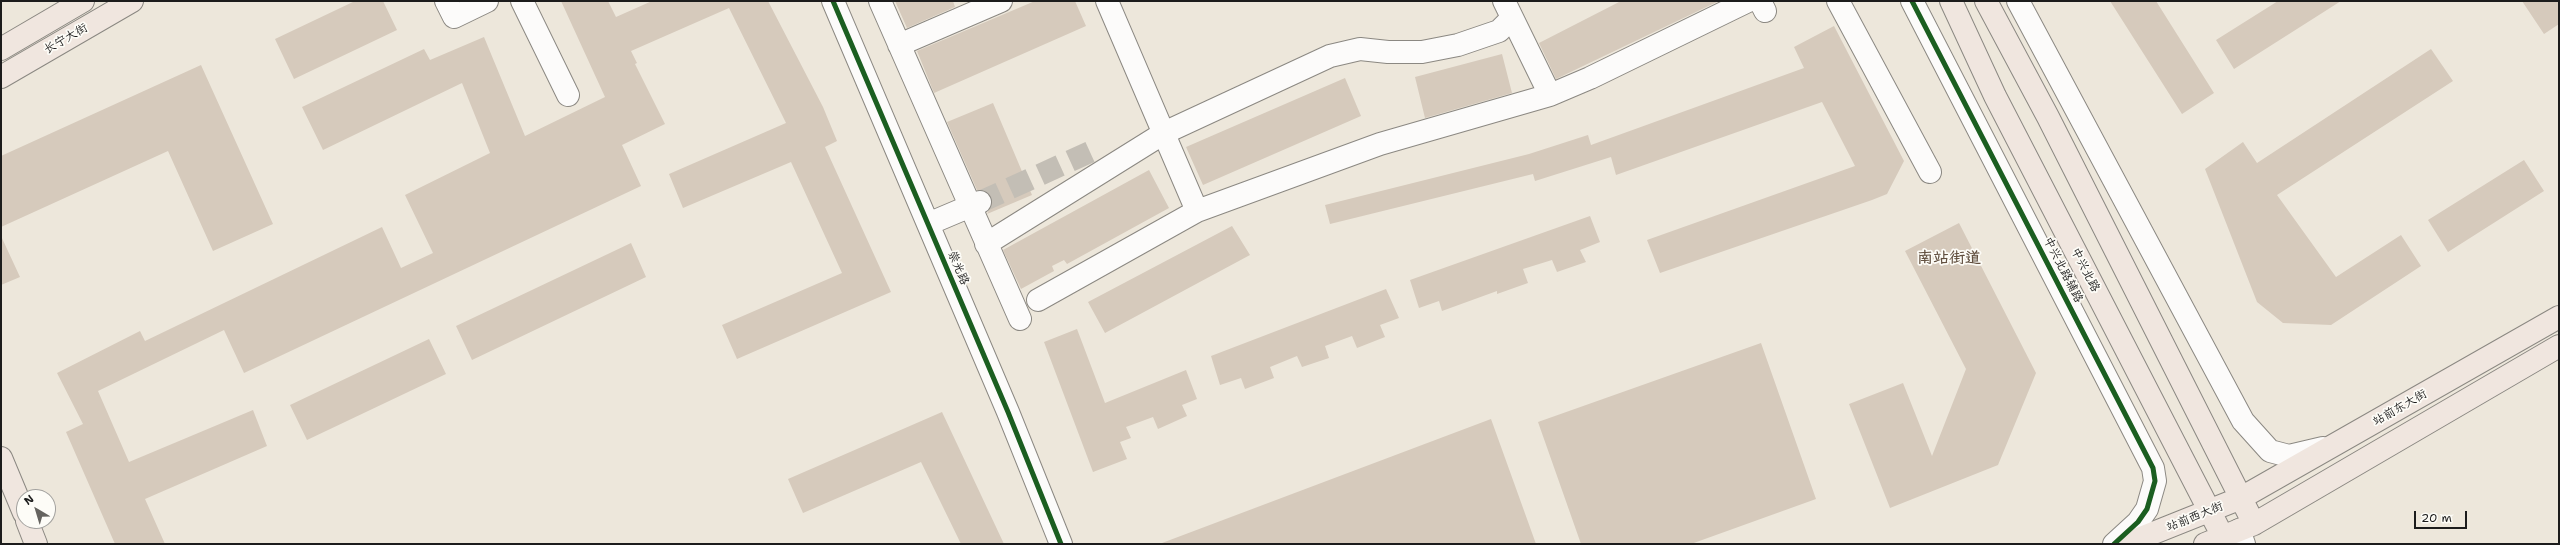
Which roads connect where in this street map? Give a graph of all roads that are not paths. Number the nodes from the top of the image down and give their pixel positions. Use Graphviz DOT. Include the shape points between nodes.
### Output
graph roads {
  1 [pos="83,1"];
  2 [pos="132,1"];
  3 [pos="446,1"];
  4 [pos="487,1"];
  5 [pos="522,1"];
  6 [pos="832,1"];
  7 [pos="880,1"];
  8 [pos="1001,1"];
  9 [pos="1107,1"];
  10 [pos="1838,1"];
  11 [pos="1912,1"];
  12 [pos="1951,1"];
  13 [pos="1986,1"];
  14 [pos="2018,1"];
  15 [pos="1758,4"];
  16 [pos="1508,9"];
  17 [pos="899,45"];
  18 [pos="1,49"];
  19 [pos="1,78"];
  20 [pos="568,95"];
  21 [pos="1550,95"];
  22 [pos="1164,133"];
  23 [pos="1930,172"];
  24 [pos="975,204"];
  25 [pos="1197,211"];
  26 [pos="928,224"];
  27 [pos="986,244"];
  28 [pos="1038,300"];
  29 [pos="2559,317"];
  30 [pos="1020,320"];
  31 [pos="2559,346"];
  32 [pos="2332,446"];
  33 [pos="1,458"];
  34 [pos="16,495"];
  35 [pos="2241,498"];
  36 [pos="2211,512"];
  37 [pos="30,529"];
  38 [pos="2233,536"];
  39 [pos="36,544"];
  40 [pos="1061,544"];
  41 [pos="2114,544"];
  42 [pos="2126,544"];
  1 -- 18 [label="main road, 长宁大街"];
  2 -- 19 [label="main road, 长宁大街"];
  3 -- 4 [label="street" via="454,16"];
  5 -- 20 [label="street"];
  6 -- 26 [label="street, 崇光路"];
  7 -- 17 [label="street"];
  8 -- 17 [label="street"];
  9 -- 22 [label="street"];
  10 -- 23 [label="street"];
  11 -- 41 [label="street, 中兴北路辅路" via="2153,468 2155,481 2146,509 2138,522"];
  12 -- 36 [label="main road, 中兴北路" via="1996,96"];
  13 -- 35 [label="main road" via="2052,124"];
  14 -- 32 [label="street" via="2243,421 2270,451 2290,456"];
  15 -- 21 [label="street"];
  16 -- 21 [label="street"];
  16 -- 22 [label="street" via="1500,31 1458,45 1422,52 1360,49 1330,56"];
  17 -- 24 [label="street"];
  21 -- 25 [label="street" via="1380,144"];
  22 -- 25 [label="street"];
  22 -- 27 [label="street"];
  24 -- 26 [label="street"];
  24 -- 27 [label="street"];
  25 -- 28 [label="street"];
  26 -- 40 [label="street, 崇光路"];
  27 -- 30 [label="street"];
  29 -- 32 [label="main road, 站前东大街"];
  31 -- 38 [label="main road"];
  32 -- 35 [label="main road, 站前东大街"];
  33 -- 34 [label="main road"];
  35 -- 36 [label="main road, 站前西大街"];
  35 -- 38 [label="main road"];
  36 -- 38 [label="main road, 中兴北路"];
  36 -- 42 [label="main road, 站前西大街"];
  37 -- 39 [label="main road"];
}
